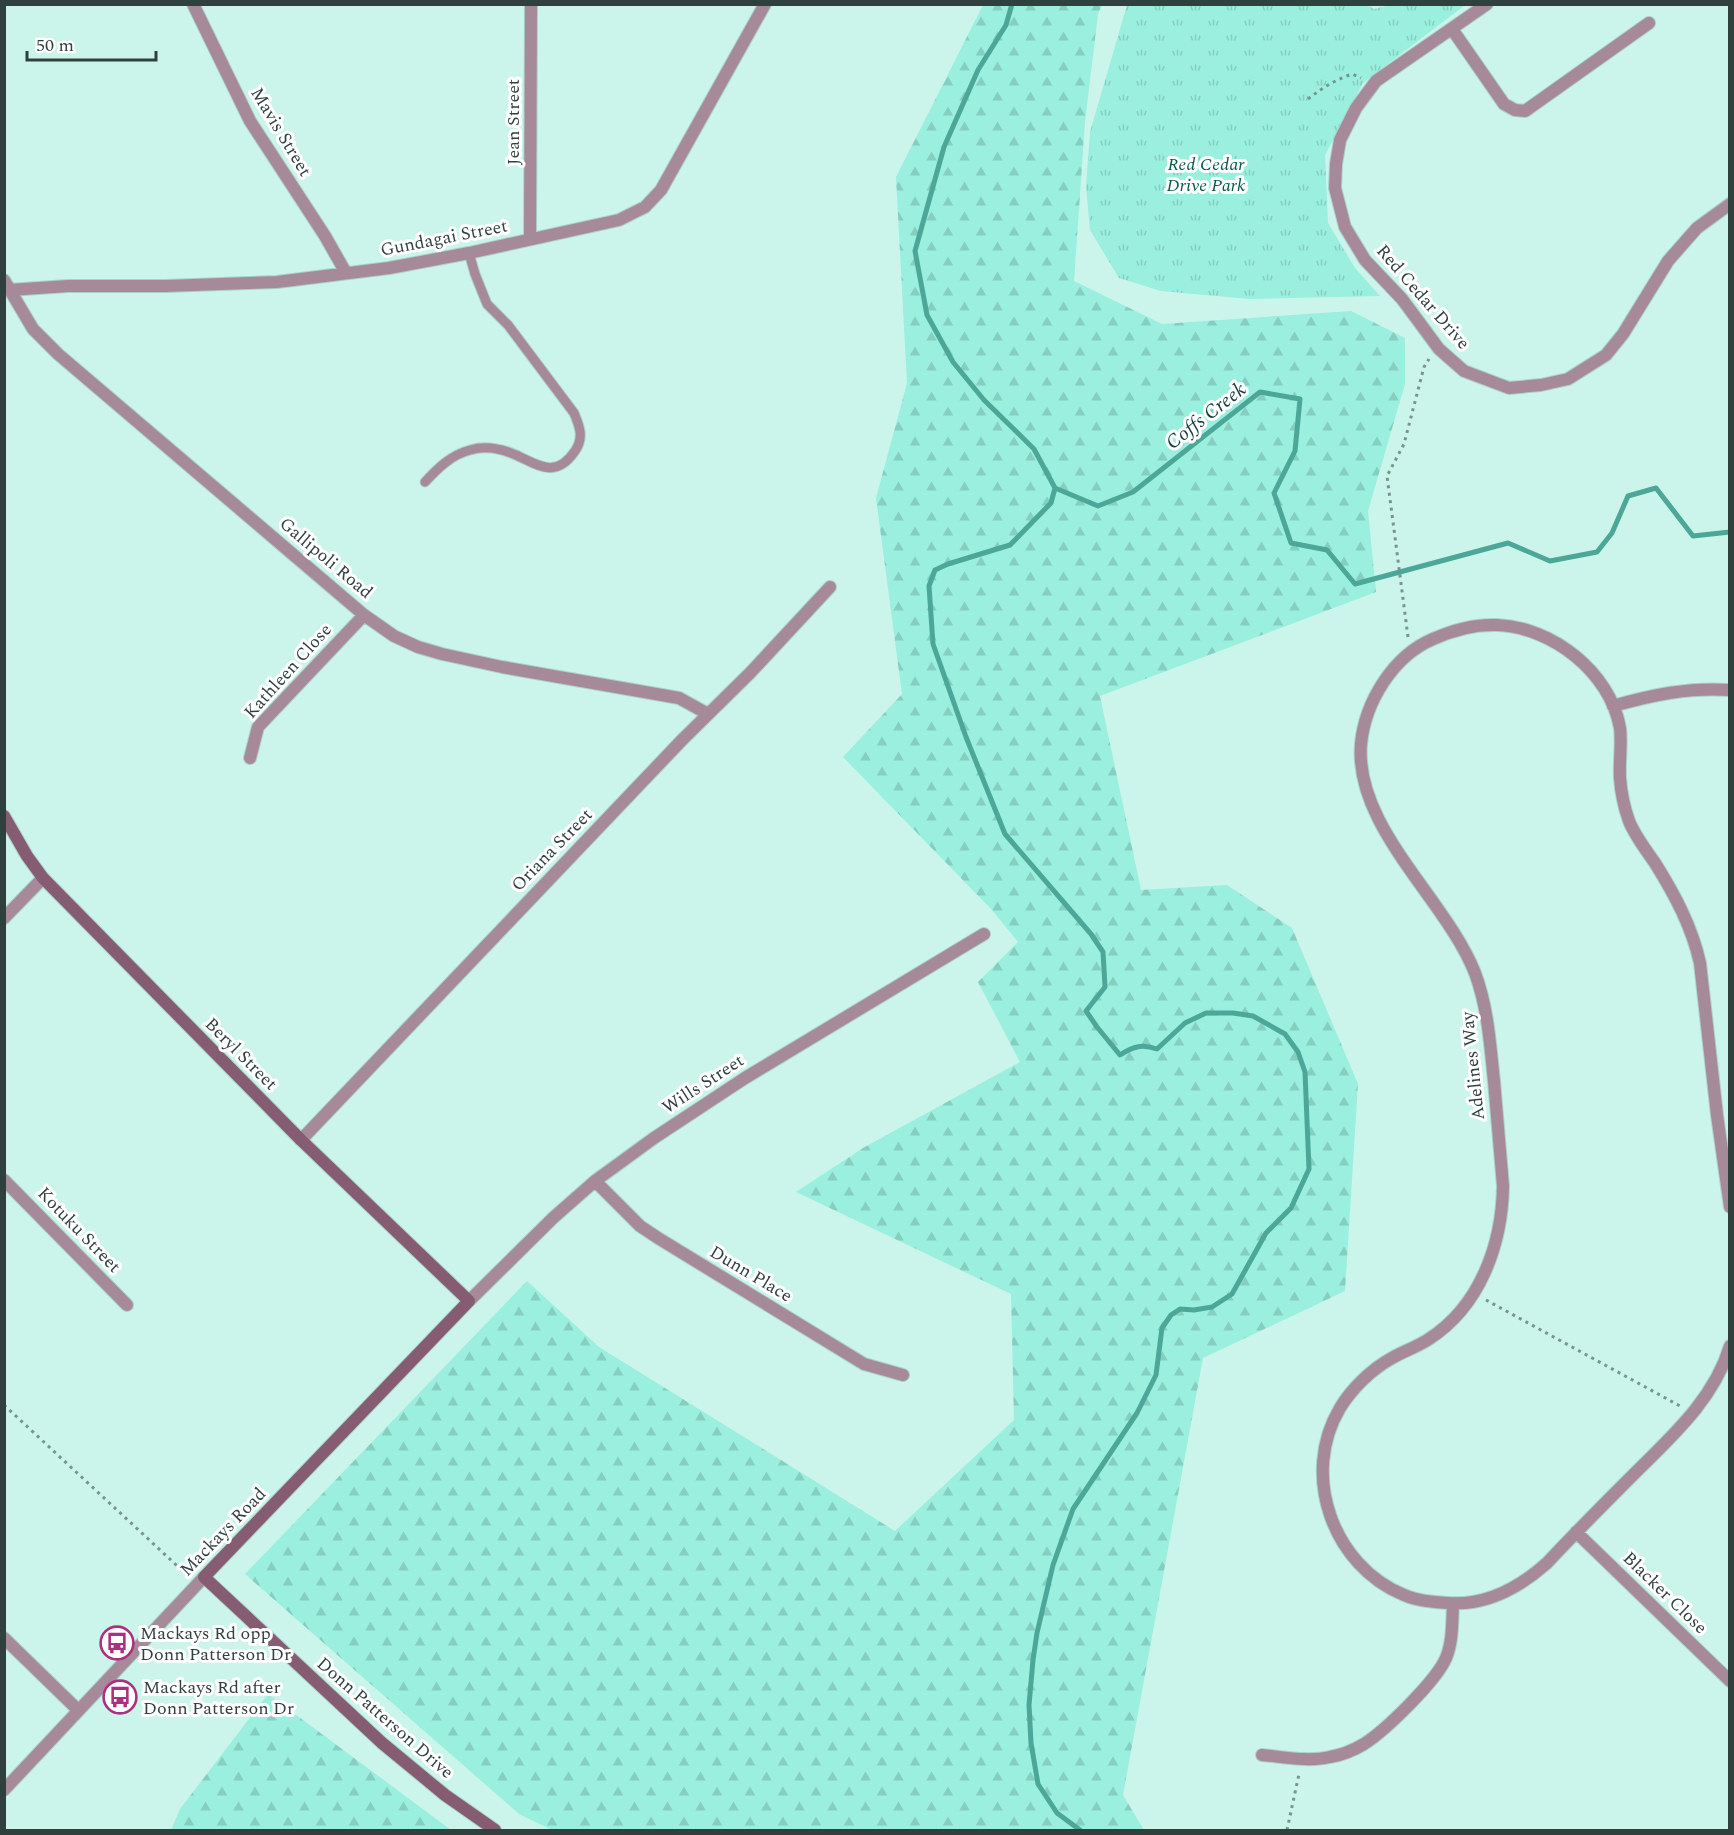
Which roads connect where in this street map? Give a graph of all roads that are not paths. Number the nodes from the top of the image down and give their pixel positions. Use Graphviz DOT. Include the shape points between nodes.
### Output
graph roads {
  1 [pos="193,4"];
  2 [pos="531,4"];
  3 [pos="765,4"];
  4 [pos="1487,4"];
  5 [pos="1649,23"];
  6 [pos="1452,29"];
  7 [pos="1730,204"];
  8 [pos="530,239"];
  9 [pos="469,252"];
  10 [pos="346,273"];
  11 [pos="7,285"];
  12 [pos="426,482"];
  13 [pos="830,587"];
  14 [pos="364,615"];
  15 [pos="1730,690"];
  16 [pos="1613,706"];
  17 [pos="708,714"];
  18 [pos="250,758"];
  19 [pos="4,816"];
  20 [pos="43,878"];
  21 [pos="4,918"];
  22 [pos="984,934"];
  23 [pos="301,1140"];
  24 [pos="4,1180"];
  25 [pos="595,1181"];
  26 [pos="1730,1207"];
  27 [pos="469,1301"];
  28 [pos="128,1305"];
  29 [pos="1730,1346"];
  30 [pos="903,1375"];
  31 [pos="1576,1532"];
  32 [pos="201,1581"];
  33 [pos="1453,1604"];
  34 [pos="4,1638"];
  35 [pos="1730,1681"];
  36 [pos="78,1710"];
  37 [pos="1262,1755"];
  38 [pos="4,1790"];
  39 [pos="495,1830"];
  1 -- 10 [label="street, Mavis Street" via="250,121"];
  2 -- 8 [label="street, Jean Street"];
  3 -- 8 [label="street, Gundagai Street" via="661,190 645,207 619,220"];
  4 -- 6 [label="street, Red Cedar Drive"];
  5 -- 6 [label="street" via="1525,111 1504,104"];
  6 -- 7 [label="street, Red Cedar Drive" via="1371,87 1340,140 1335,188 1346,227 1365,260 1439,349 1464,371 1509,388 1568,379 1606,355 1668,261 1697,228"];
  8 -- 9 [label="street, Gundagai Street"];
  9 -- 10 [label="street, Gundagai Street"];
  9 -- 12 [label="lane" via="487,304 508,325 574,413 581,439 566,462 557,466 537,467 504,451 476,449 451,458"];
  10 -- 11 [label="street, Gundagai Street" via="277,282 165,286"];
  11 -- 14 [label="street, Gallipoli Road" via="33,329 58,354"];
  13 -- 17 [label="street, Oriana Street"];
  14 -- 17 [label="street, Gallipoli Road" via="394,636 442,654 679,698"];
  14 -- 18 [label="street, Kathleen Close" via="258,727"];
  15 -- 16 [label="street" via="1676,690"];
  16 -- 26 [label="street, Adelines Way" via="1620,728 1623,801 1630,823 1695,940"];
  16 -- 33 [label="street, Adelines Way" via="1598,681 1555,642 1529,631 1499,625 1475,626 1454,630 1410,652 1385,680 1364,731 1361,764 1374,809 1462,947 1484,1000 1503,1210 1493,1254 1473,1293 1445,1327 1372,1372 1340,1409 1329,1434 1323,1483 1326,1506 1345,1548 1361,1567 1404,1595"];
  17 -- 23 [label="street, Oriana Street"];
  19 -- 20 [label="main road, Beryl Street"];
  20 -- 21 [label="street"];
  20 -- 23 [label="main road, Beryl Street"];
  22 -- 25 [label="street, Wills Street" via="698,1107"];
  23 -- 27 [label="main road, Beryl Street"];
  24 -- 28 [label="street, Kotuku Street"];
  25 -- 27 [label="street, Wills Street"];
  25 -- 30 [label="street, Dunn Place" via="640,1226 658,1238 864,1364"];
  27 -- 32 [label="main road, Mackays Road"];
  29 -- 31 [label="street, Adelines Way" via="1718,1375 1692,1413"];
  31 -- 33 [label="street, Adelines Way" via="1527,1581 1484,1600"];
  31 -- 35 [label="street, Blacker Close"];
  32 -- 36 [label="street, Mackays Road"];
  32 -- 39 [label="main road, Donn Patterson Drive" via="382,1743"];
  33 -- 37 [label="street" via="1451,1640 1441,1669 1378,1734 1330,1758"];
  34 -- 36 [label="street"];
  36 -- 38 [label="street, Mackays Road"];
}
